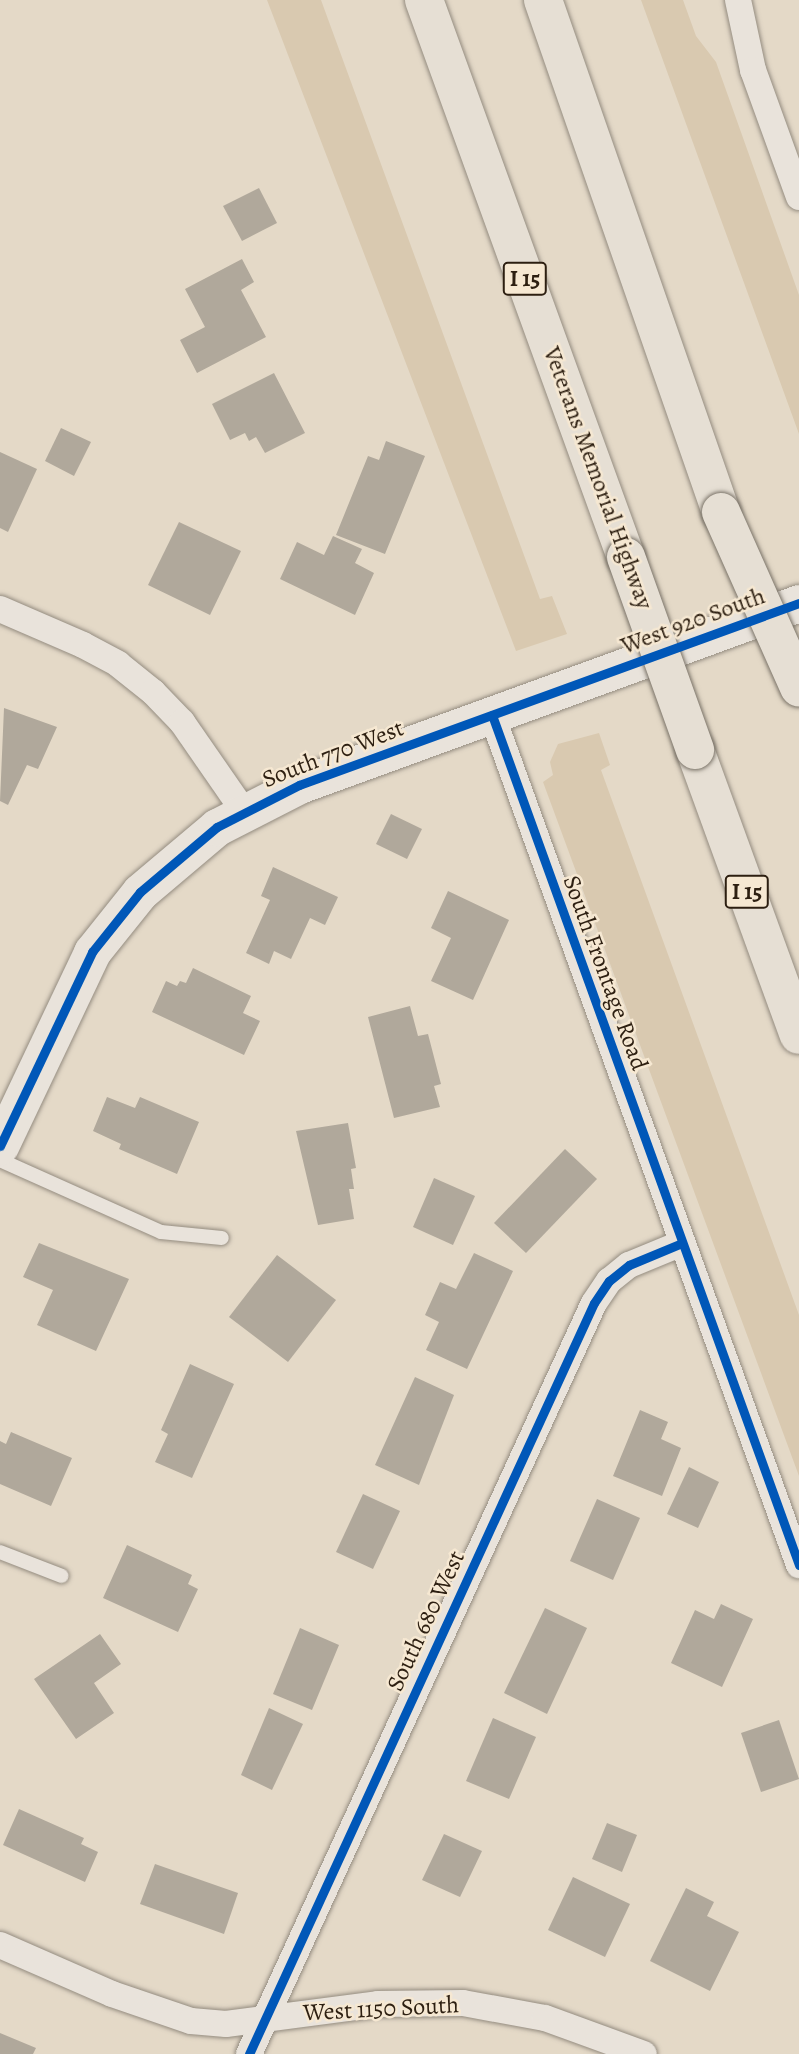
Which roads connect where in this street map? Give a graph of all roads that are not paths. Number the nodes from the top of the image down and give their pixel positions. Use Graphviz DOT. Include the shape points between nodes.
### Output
graph roads {
  1 [pos="424,0"];
  2 [pos="543,0"];
  3 [pos="738,0"];
  4 [pos="799,197"];
  5 [pos="799,603"];
  6 [pos="0,609"];
  7 [pos="599,676"];
  8 [pos="799,687"];
  9 [pos="492,715"];
  10 [pos="243,810"];
  11 [pos="799,1035"];
  12 [pos="0,1146"];
  13 [pos="0,1160"];
  14 [pos="222,1238"];
  15 [pos="682,1243"];
  16 [pos="0,1552"];
  17 [pos="799,1565"];
  18 [pos="62,1576"];
  19 [pos="0,1945"];
  20 [pos="265,2016"];
  21 [pos="248,2054"];
  22 [pos="644,2054"];
  1 -- 11 [label="highway, Veterans Memorial Highway / I 15, bridge"];
  2 -- 8 [label="highway, bridge" via="722,512"];
  3 -- 4 [label="street" via="753,70"];
  5 -- 7 [label="street, West 920 South"];
  6 -- 10 [label="street" via="83,645 118,664 153,692 183,722"];
  7 -- 9 [label="street, South 770 West"];
  9 -- 10 [label="street, South 770 West"];
  9 -- 15 [label="street, South Frontage Road"];
  10 -- 12 [label="street, South 770 West" via="166,867 99,942 63,1008"];
  13 -- 14 [label="lane" via="161,1232"];
  15 -- 17 [label="street, South Frontage Road"];
  15 -- 20 [label="street, South 680 West" via="629,1265 609,1281 594,1303"];
  16 -- 18 [label="lane"];
  19 -- 20 [label="street, West 1150 South" via="112,1994 191,2021 226,2024"];
  20 -- 21 [label="street, South 680 West"];
  20 -- 22 [label="street, West 1150 South" via="378,2004 463,2003 556,2021"];
}
